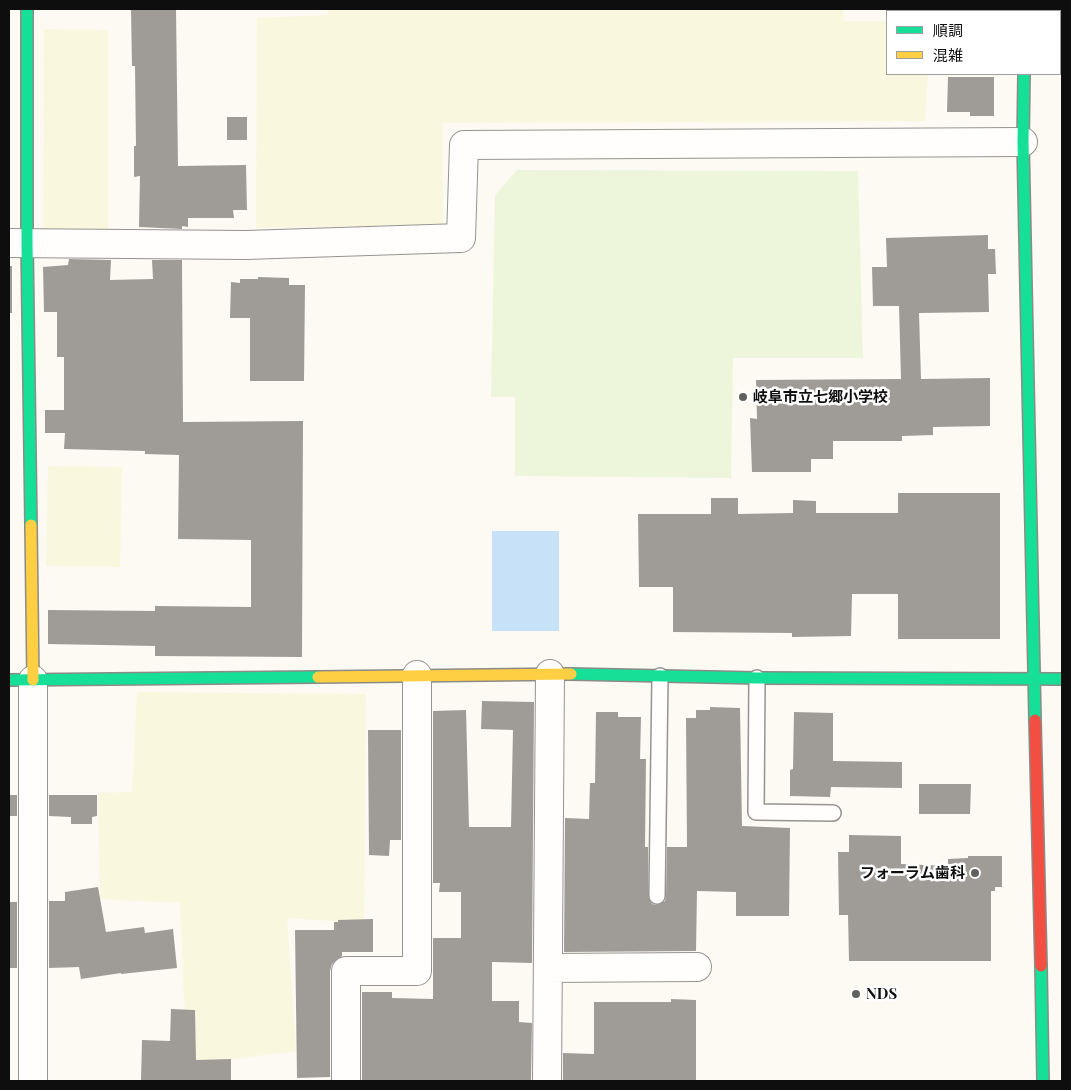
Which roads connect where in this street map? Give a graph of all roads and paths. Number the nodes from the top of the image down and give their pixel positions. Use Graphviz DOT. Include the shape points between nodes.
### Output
graph roads {
  1 [pos="28,9"];
  2 [pos="1024,75"];
  3 [pos="1023,142"];
  4 [pos="18,243"];
  5 [pos="550,674"];
  6 [pos="417,675"];
  7 [pos="660,676"];
  8 [pos="757,678"];
  9 [pos="1062,679"];
  10 [pos="21,680"];
  11 [pos="1033,680"];
  12 [pos="833,813"];
  13 [pos="657,896"];
  14 [pos="697,967"];
  15 [pos="548,968"];
  16 [pos="32,1081"];
  17 [pos="346,1081"];
  18 [pos="547,1081"];
  19 [pos="1043,1081"];
  1 -- 4 [label="street"];
  2 -- 3 [label="street"];
  3 -- 4 [label="street" via="464,145 461,238 246,245"];
  3 -- 11 [label="street"];
  4 -- 10 [label="street"];
  5 -- 6 [label="street"];
  5 -- 7 [label="street"];
  5 -- 15 [label="street"];
  6 -- 10 [label="street"];
  6 -- 17 [label="street" via="417,971 346,971"];
  7 -- 8 [label="street"];
  7 -- 13 [label="lane"];
  8 -- 11 [label="street"];
  8 -- 12 [label="lane" via="756,812"];
  9 -- 11 [label="street"];
  10 -- 16 [label="street"];
  11 -- 19 [label="street"];
  14 -- 15 [label="street"];
  15 -- 18 [label="street"];
}
